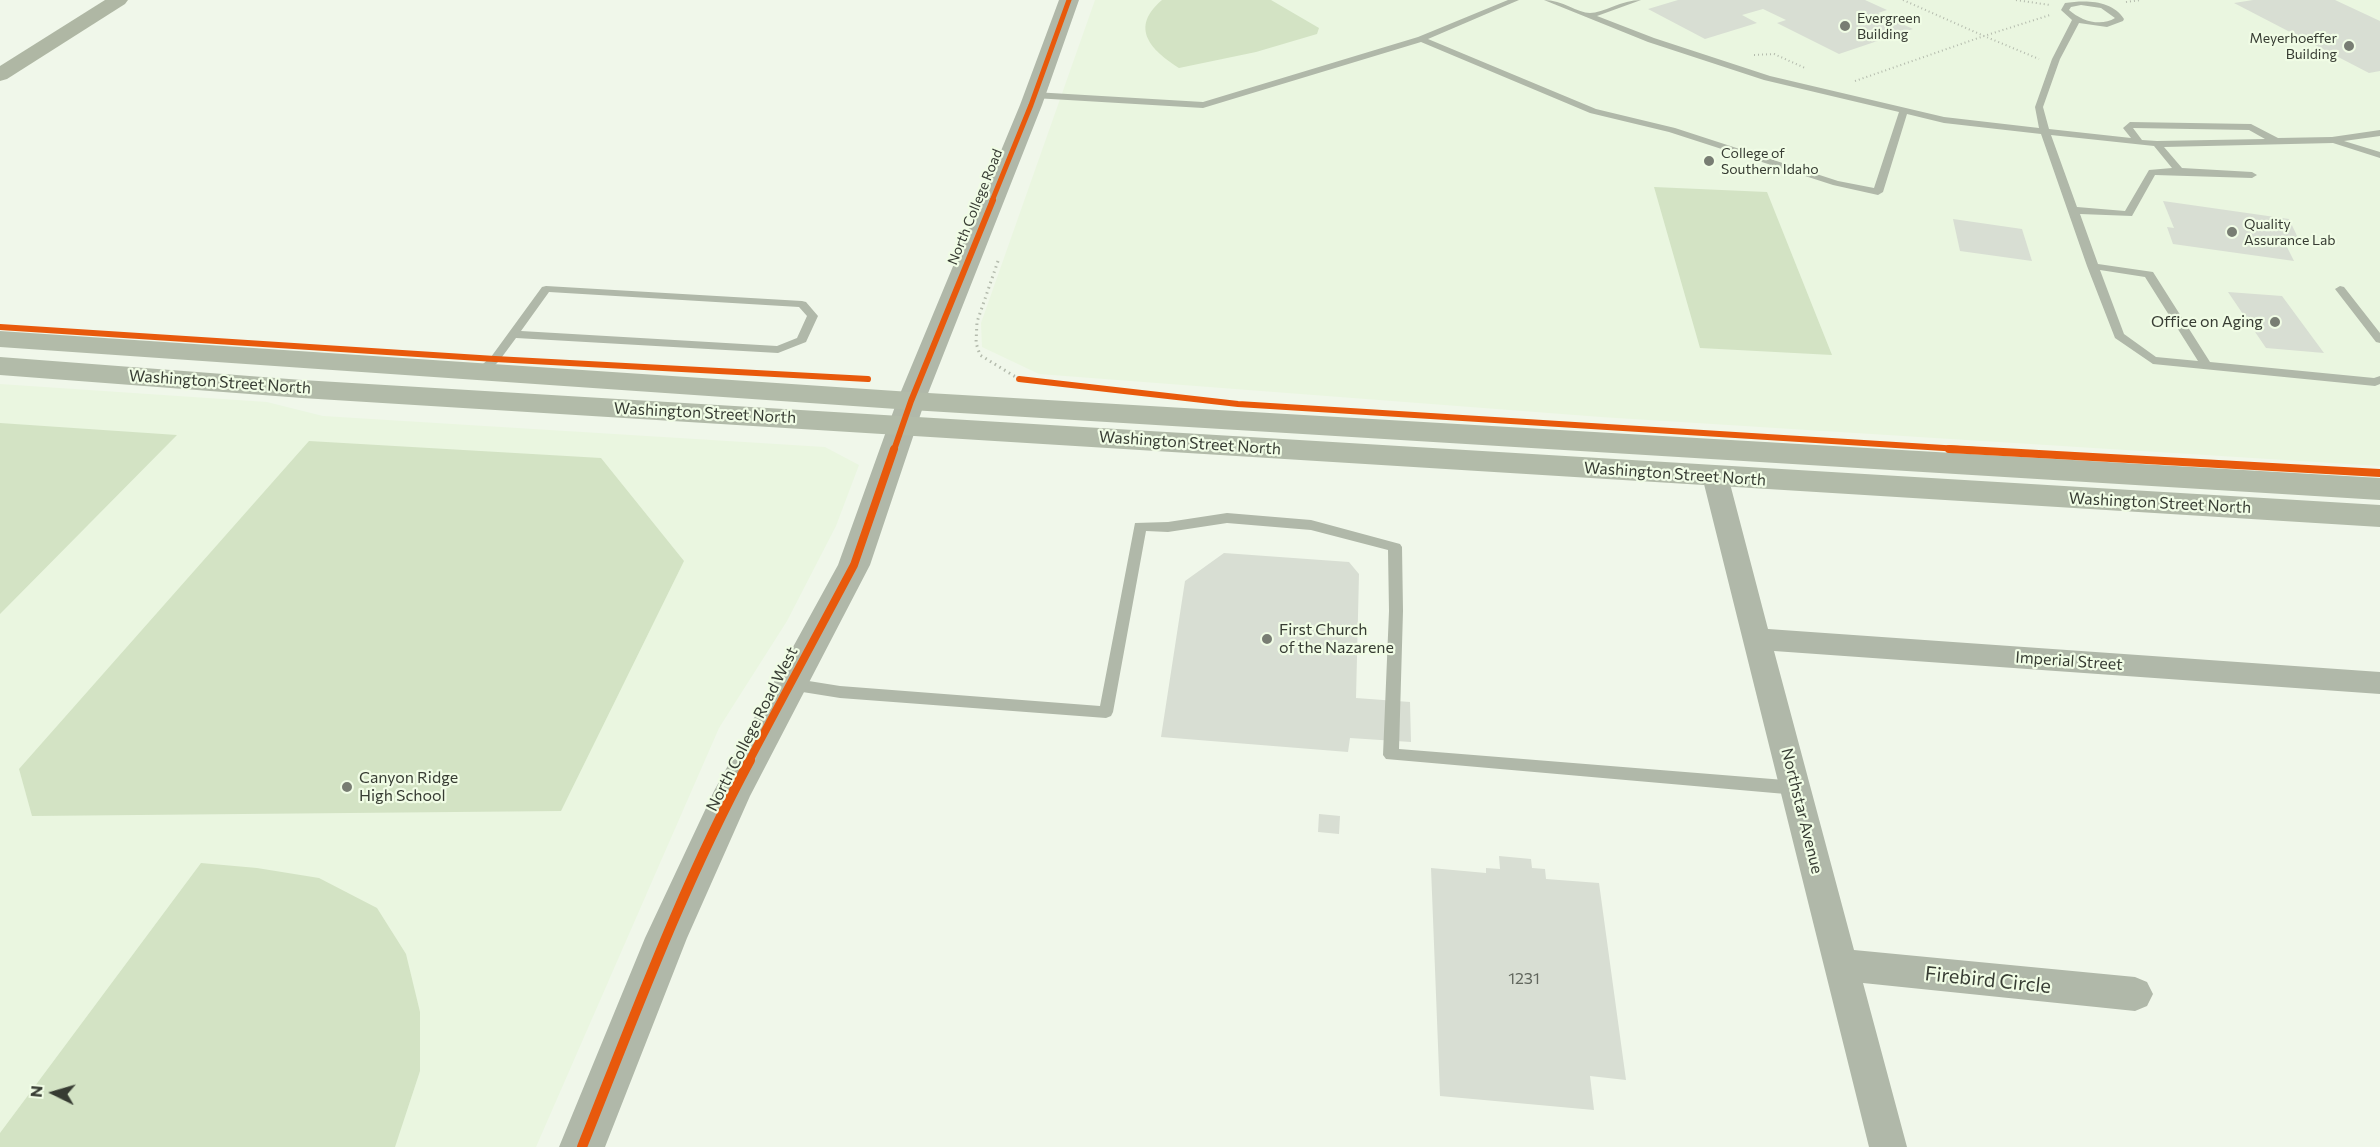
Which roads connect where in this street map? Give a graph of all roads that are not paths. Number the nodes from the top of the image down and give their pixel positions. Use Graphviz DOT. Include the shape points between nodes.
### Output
graph roads {
  1 [pos="118,0"];
  2 [pos="1069,0"];
  3 [pos="1515,0"];
  4 [pos="1548,0"];
  5 [pos="1638,0"];
  6 [pos="1590,16"];
  7 [pos="2074,18"];
  8 [pos="1421,39"];
  9 [pos="0,75"];
  10 [pos="1034,95"];
  11 [pos="1904,110"];
  12 [pos="2045,132"];
  13 [pos="2380,134"];
  14 [pos="2332,140"];
  15 [pos="2139,142"];
  16 [pos="2277,142"];
  17 [pos="2157,144"];
  18 [pos="2380,155"];
  19 [pos="2179,171"];
  20 [pos="2252,175"];
  21 [pos="2072,210"];
  22 [pos="2092,266"];
  23 [pos="2340,289"];
  24 [pos="513,334"];
  25 [pos="0,339"];
  26 [pos="2380,340"];
  27 [pos="0,366"];
  28 [pos="2207,366"];
  29 [pos="480,373"];
  30 [pos="2380,380"];
  31 [pos="907,413"];
  32 [pos="1715,476"];
  33 [pos="2380,489"];
  34 [pos="2380,516"];
  35 [pos="1757,639"];
  36 [pos="2380,683"];
  37 [pos="790,684"];
  38 [pos="1797,788"];
  39 [pos="1841,965"];
  40 [pos="2135,994"];
  41 [pos="582,1147"];
  42 [pos="1888,1147"];
  1 -- 9 [label="main road"];
  2 -- 10 [label="street, North College Road"];
  3 -- 8 [label="lane"];
  4 -- 6 [label="lane"];
  5 -- 6 [label="lane"];
  6 -- 11 [label="lane" via="1767,78"];
  7 -- 7 [label="lane" via="2107,24 2120,19 2100,5 2081,3 2066,7"];
  7 -- 12 [label="lane" via="2039,107"];
  8 -- 10 [label="lane" via="1203,105"];
  8 -- 11 [label="lane" via="1593,111 1672,130 1836,183 1878,192"];
  10 -- 31 [label="street, North College Road"];
  11 -- 12 [label="lane" via="1944,120"];
  12 -- 15 [label="lane"];
  12 -- 21 [label="lane"];
  13 -- 14 [label="lane"];
  14 -- 16 [label="lane"];
  14 -- 18 [label="lane"];
  15 -- 16 [label="lane" via="2128,128 2130,125 2251,127"];
  15 -- 17 [label="lane"];
  16 -- 17 [label="lane"];
  17 -- 19 [label="lane"];
  19 -- 20 [label="lane"];
  19 -- 21 [label="lane" via="2152,172 2128,214"];
  21 -- 22 [label="lane"];
  22 -- 28 [label="lane" via="2149,273"];
  22 -- 28 [label="lane" via="2119,336 2153,360"];
  23 -- 26 [label="lane"];
  24 -- 24 [label="lane" via="778,351 802,340 813,316 802,304 546,289"];
  24 -- 29 [label="lane"];
  25 -- 29 [label="main road, Washington Street North"];
  27 -- 31 [label="main road, Washington Street North" via="302,389"];
  28 -- 30 [label="lane"];
  29 -- 31 [label="main road, Washington Street North"];
  31 -- 32 [label="main road, Washington Street North"];
  31 -- 33 [label="main road, Washington Street North"];
  31 -- 37 [label="street, North College Road West" via="854,565"];
  32 -- 34 [label="main road, Washington Street North"];
  32 -- 35 [label="street, Northstar Avenue"];
  35 -- 36 [label="street, Imperial Street"];
  35 -- 38 [label="street, Northstar Avenue"];
  37 -- 38 [label="lane" via="840,692 1106,712 1140,526 1168,527 1227,518 1311,525 1395,547 1391,755"];
  37 -- 41 [label="street, North College Road West" via="733,791 666,938"];
  38 -- 39 [label="street, Northstar Avenue"];
  39 -- 40 [label="street, Firebird Circle"];
  39 -- 42 [label="street, Northstar Avenue"];
}
